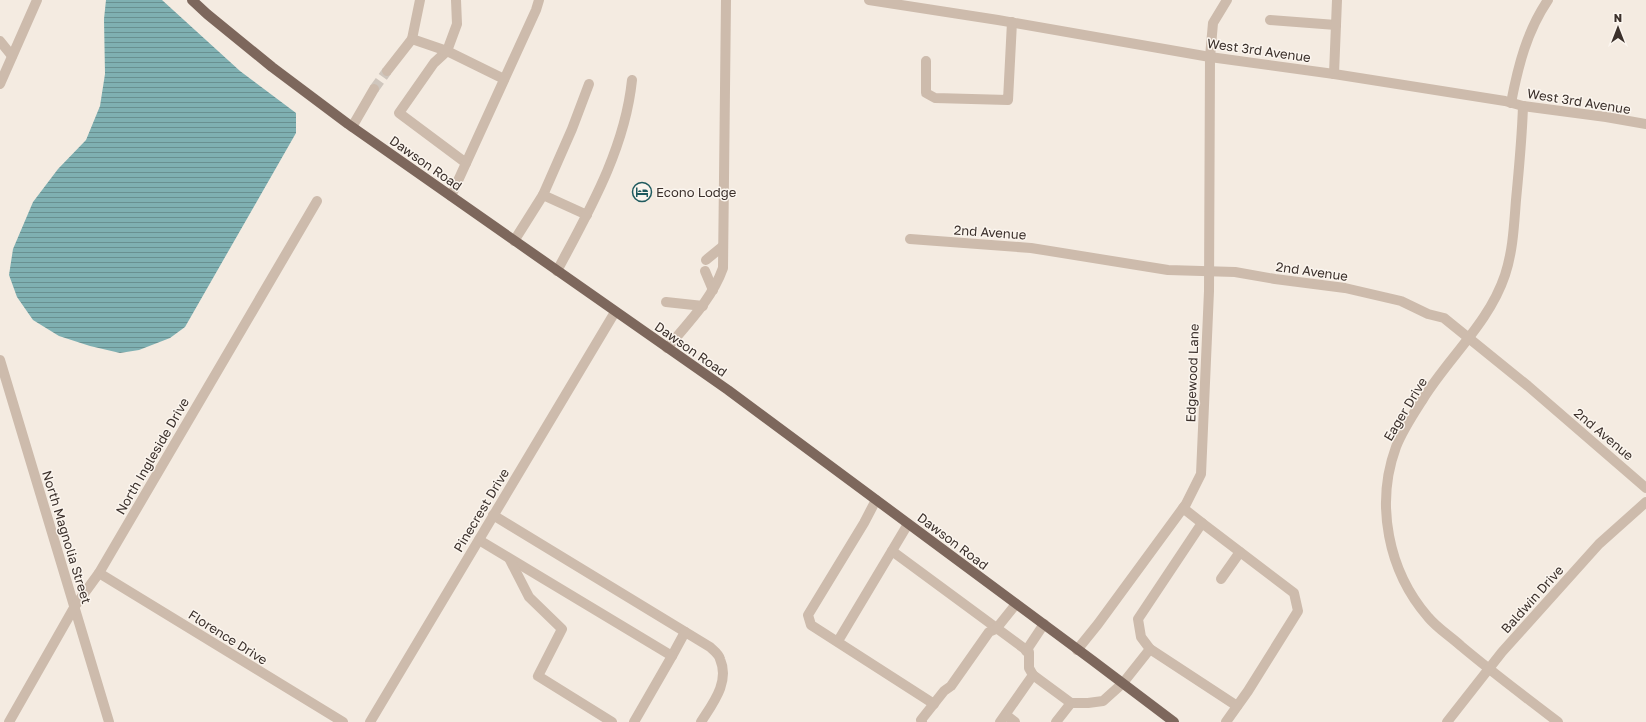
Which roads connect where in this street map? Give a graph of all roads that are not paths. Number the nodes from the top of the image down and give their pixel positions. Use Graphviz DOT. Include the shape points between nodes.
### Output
graph roads {
  1 [pos="37,0"];
  2 [pos="192,0"];
  3 [pos="420,0"];
  4 [pos="456,0"];
  5 [pos="539,0"];
  6 [pos="726,0"];
  7 [pos="869,0"];
  8 [pos="1227,0"];
  9 [pos="1336,0"];
  10 [pos="1548,0"];
  11 [pos="898,2"];
  12 [pos="1270,20"];
  13 [pos="1012,22"];
  14 [pos="1336,25"];
  15 [pos="412,39"];
  16 [pos="0,41"];
  17 [pos="447,51"];
  18 [pos="12,56"];
  19 [pos="1210,57"];
  20 [pos="926,61"];
  21 [pos="387,71"];
  22 [pos="1334,74"];
  23 [pos="504,79"];
  24 [pos="632,80"];
  25 [pos="0,84"];
  26 [pos="589,84"];
  27 [pos="374,89"];
  28 [pos="1511,103"];
  29 [pos="1523,106"];
  30 [pos="1646,124"];
  31 [pos="352,127"];
  32 [pos="466,163"];
  33 [pos="543,195"];
  34 [pos="451,196"];
  35 [pos="317,201"];
  36 [pos="587,215"];
  37 [pos="910,239"];
  38 [pos="514,241"];
  39 [pos="723,246"];
  40 [pos="706,260"];
  41 [pos="1209,270"];
  42 [pos="556,271"];
  43 [pos="705,271"];
  44 [pos="713,290"];
  45 [pos="666,302"];
  46 [pos="703,306"];
  47 [pos="616,312"];
  48 [pos="1469,339"];
  49 [pos="667,348"];
  50 [pos="0,360"];
  51 [pos="4,393"];
  52 [pos="1646,488"];
  53 [pos="876,500"];
  54 [pos="1646,502"];
  55 [pos="1183,508"];
  56 [pos="493,515"];
  57 [pos="1202,523"];
  58 [pos="908,524"];
  59 [pos="478,540"];
  60 [pos="892,551"];
  61 [pos="1240,552"];
  62 [pos="510,559"];
  63 [pos="99,573"];
  64 [pos="1221,579"];
  65 [pos="1016,604"];
  66 [pos="75,606"];
  67 [pos="1044,624"];
  68 [pos="996,629"];
  69 [pos="685,632"];
  70 [pos="838,641"];
  71 [pos="1150,649"];
  72 [pos="1077,650"];
  73 [pos="1026,651"];
  74 [pos="672,656"];
  75 [pos="1490,670"];
  76 [pos="1033,675"];
  77 [pos="1123,683"];
  78 [pos="1071,703"];
  79 [pos="934,704"];
  80 [pos="1237,706"];
  81 [pos="1003,719"];
  82 [pos="9,722"];
  83 [pos="109,722"];
  84 [pos="344,722"];
  85 [pos="370,722"];
  86 [pos="612,722"];
  87 [pos="634,722"];
  88 [pos="701,722"];
  89 [pos="922,722"];
  90 [pos="1015,722"];
  91 [pos="1056,722"];
  92 [pos="1174,722"];
  93 [pos="1226,722"];
  94 [pos="1447,722"];
  95 [pos="1558,722"];
  1 -- 18 [label="street"];
  2 -- 31 [label="main road, Dawson Road" via="272,67"];
  3 -- 15 [label="street"];
  4 -- 17 [label="street" via="457,24"];
  5 -- 23 [label="street"];
  6 -- 39 [label="street"];
  7 -- 11 [label="street, West 3rd Avenue"];
  8 -- 19 [label="street, Edgewood Lane" via="1213,23"];
  9 -- 14 [label="street"];
  10 -- 28 [label="street" via="1528,36"];
  11 -- 13 [label="street, West 3rd Avenue"];
  12 -- 14 [label="street"];
  13 -- 19 [label="street, West 3rd Avenue"];
  13 -- 20 [label="street" via="1008,100 935,98 926,93"];
  14 -- 22 [label="street"];
  15 -- 17 [label="street"];
  15 -- 21 [label="street"];
  16 -- 18 [label="street"];
  17 -- 23 [label="street"];
  17 -- 32 [label="street" via="434,63 399,113"];
  18 -- 25 [label="street"];
  19 -- 22 [label="street, West 3rd Avenue"];
  19 -- 41 [label="street, Edgewood Lane"];
  22 -- 28 [label="street, West 3rd Avenue"];
  23 -- 32 [label="street"];
  24 -- 36 [label="street" via="630,104 616,149"];
  26 -- 33 [label="street"];
  27 -- 31 [label="street"];
  28 -- 29 [label="street, West 3rd Avenue"];
  29 -- 30 [label="street, West 3rd Avenue"];
  29 -- 48 [label="street, Eager Drive" via="1512,247 1505,276"];
  31 -- 34 [label="main road, Dawson Road"];
  32 -- 34 [label="street"];
  33 -- 36 [label="street"];
  33 -- 38 [label="street"];
  34 -- 38 [label="main road, Dawson Road"];
  35 -- 63 [label="street, North Ingleside Drive"];
  36 -- 42 [label="street"];
  37 -- 41 [label="street, 2nd Avenue" via="1031,248 1168,270"];
  38 -- 42 [label="main road, Dawson Road"];
  39 -- 40 [label="street"];
  39 -- 44 [label="street" via="723,268"];
  41 -- 48 [label="street, 2nd Avenue" via="1345,288 1401,301 1428,314 1444,318"];
  41 -- 55 [label="street, Edgewood Lane" via="1201,474"];
  42 -- 47 [label="main road, Dawson Road"];
  43 -- 44 [label="street"];
  44 -- 46 [label="street"];
  45 -- 46 [label="street"];
  46 -- 49 [label="street"];
  47 -- 49 [label="main road, Dawson Road"];
  47 -- 56 [label="street, Pinecrest Drive"];
  48 -- 52 [label="street, 2nd Avenue" via="1528,386"];
  48 -- 75 [label="street, Eager Drive" via="1423,398 1397,444 1388,480 1387,528 1399,572 1428,618"];
  49 -- 53 [label="main road, Dawson Road"];
  50 -- 51 [label="street, North Magnolia Street"];
  51 -- 66 [label="street, North Magnolia Street"];
  53 -- 58 [label="main road, Dawson Road"];
  53 -- 70 [label="street" via="808,615 811,625"];
  54 -- 75 [label="street, Baldwin Drive" via="1599,544 1502,652"];
  55 -- 57 [label="street"];
  55 -- 72 [label="street, Edgewood Lane"];
  56 -- 59 [label="street, Pinecrest Drive"];
  56 -- 69 [label="street"];
  57 -- 61 [label="street"];
  57 -- 71 [label="street" via="1138,619 1141,637"];
  58 -- 60 [label="street"];
  58 -- 65 [label="main road, Dawson Road"];
  59 -- 62 [label="street"];
  59 -- 85 [label="street, Pinecrest Drive"];
  60 -- 68 [label="street"];
  60 -- 70 [label="street"];
  61 -- 64 [label="street"];
  61 -- 80 [label="street" via="1294,593 1298,611"];
  62 -- 74 [label="street"];
  62 -- 86 [label="street" via="529,597 562,629 538,676"];
  63 -- 66 [label="street, North Ingleside Drive"];
  63 -- 84 [label="street, Florence Drive"];
  65 -- 67 [label="main road, Dawson Road"];
  65 -- 68 [label="street"];
  66 -- 82 [label="street, North Ingleside Drive"];
  66 -- 83 [label="street, North Magnolia Street"];
  67 -- 72 [label="main road, Dawson Road"];
  67 -- 73 [label="street"];
  68 -- 73 [label="street"];
  68 -- 79 [label="street" via="989,632 951,686"];
  69 -- 74 [label="street"];
  69 -- 88 [label="street" via="710,647 720,658 724,674 720,692"];
  70 -- 79 [label="street"];
  71 -- 77 [label="street"];
  71 -- 80 [label="street"];
  72 -- 77 [label="main road, Dawson Road"];
  73 -- 76 [label="street" via="1029,652 1029,668"];
  74 -- 87 [label="street"];
  75 -- 94 [label="street, Baldwin Drive"];
  75 -- 95 [label="street, Eager Drive"];
  76 -- 78 [label="street"];
  76 -- 81 [label="street"];
  77 -- 78 [label="street" via="1103,701"];
  77 -- 92 [label="main road, Dawson Road"];
  78 -- 91 [label="street"];
  79 -- 89 [label="street"];
  80 -- 93 [label="street"];
  81 -- 90 [label="street"];
}
